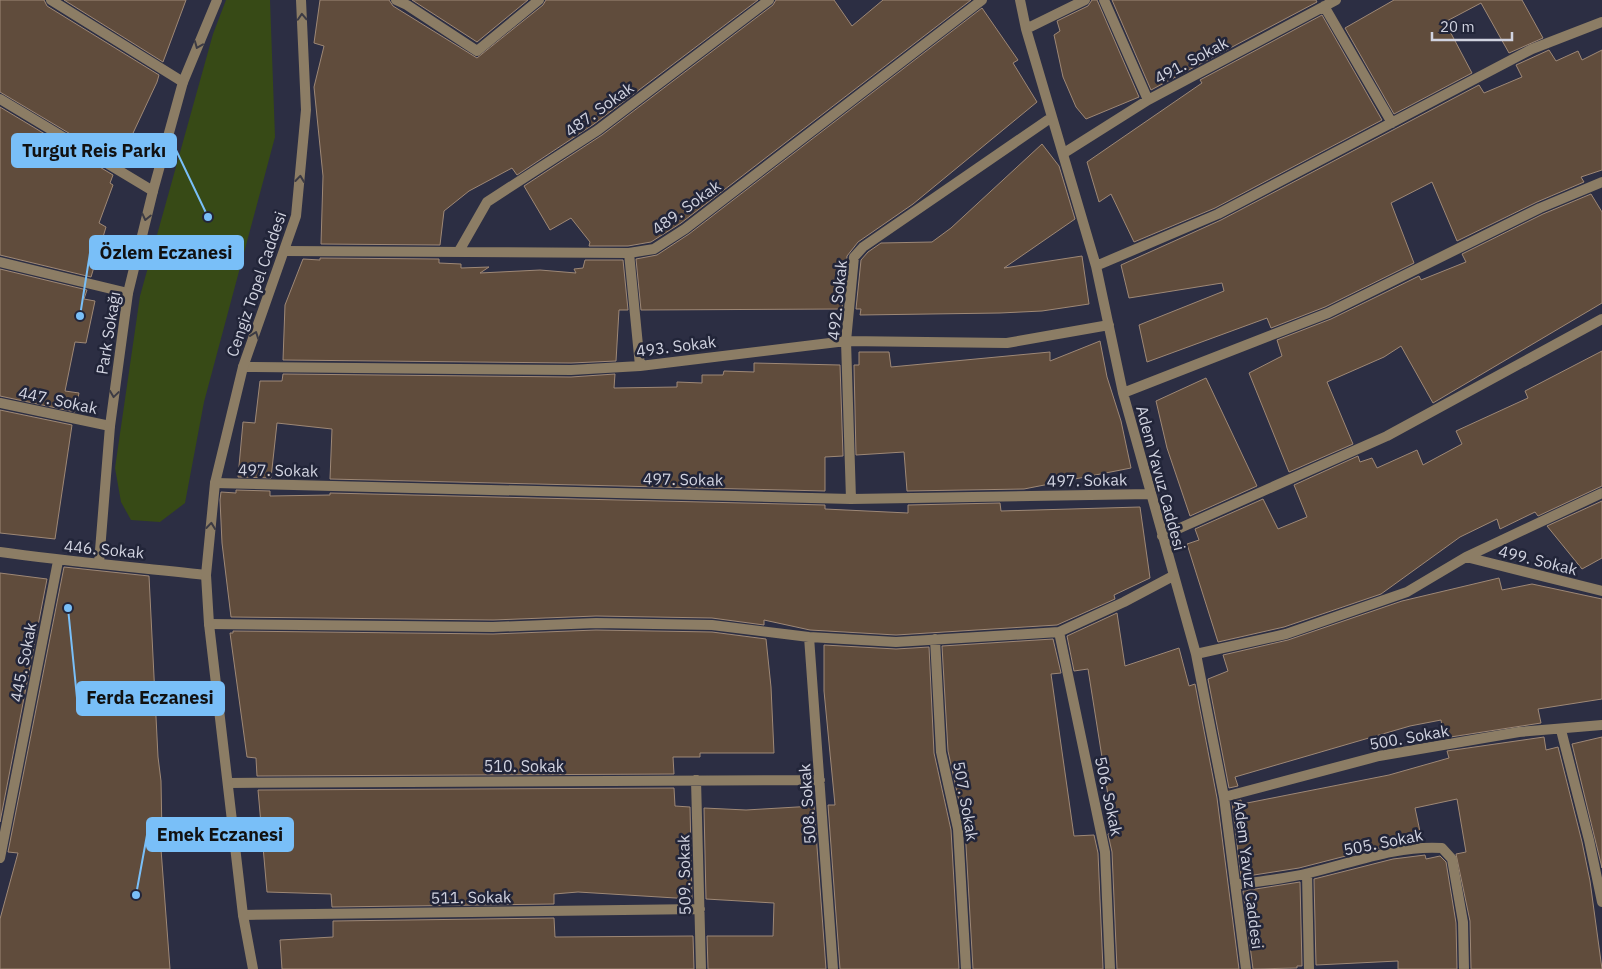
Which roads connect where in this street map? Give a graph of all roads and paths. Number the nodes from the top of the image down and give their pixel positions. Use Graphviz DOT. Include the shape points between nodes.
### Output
graph roads {
  1 [pos="51,0"];
  2 [pos="217,0"];
  3 [pos="301,0"];
  4 [pos="396,0"];
  5 [pos="540,0"];
  6 [pos="769,0"];
  7 [pos="982,0"];
  8 [pos="1020,0"];
  9 [pos="1085,0"];
  10 [pos="1104,0"];
  11 [pos="1336,0"];
  12 [pos="1324,6"];
  13 [pos="1602,22"];
  14 [pos="1026,29"];
  15 [pos="183,82"];
  16 [pos="0,99"];
  17 [pos="1148,100"];
  18 [pos="1052,117"];
  19 [pos="1392,123"];
  20 [pos="1064,153"];
  21 [pos="1602,182"];
  22 [pos="153,191"];
  23 [pos="285,251"];
  24 [pos="459,251"];
  25 [pos="629,253"];
  26 [pos="0,262"];
  27 [pos="1096,266"];
  28 [pos="128,293"];
  29 [pos="1602,319"];
  30 [pos="1109,325"];
  31 [pos="846,341"];
  32 [pos="640,366"];
  33 [pos="243,367"];
  34 [pos="1123,393"];
  35 [pos="0,403"];
  36 [pos="110,426"];
  37 [pos="215,483"];
  38 [pos="1602,493"];
  39 [pos="1150,494"];
  40 [pos="851,498"];
  41 [pos="1162,536"];
  42 [pos="0,552"];
  43 [pos="1466,557"];
  44 [pos="58,561"];
  45 [pos="99,562"];
  46 [pos="206,575"];
  47 [pos="1172,576"];
  48 [pos="1602,591"];
  49 [pos="209,624"];
  50 [pos="1058,632"];
  51 [pos="809,637"];
  52 [pos="935,639"];
  53 [pos="1196,654"];
  54 [pos="1602,725"];
  55 [pos="1561,730"];
  56 [pos="696,780"];
  57 [pos="820,780"];
  58 [pos="228,783"];
  59 [pos="1224,797"];
  60 [pos="0,858"];
  61 [pos="1307,874"];
  62 [pos="1236,885"];
  63 [pos="1602,902"];
  64 [pos="700,909"];
  65 [pos="243,915"];
  66 [pos="253,969"];
  67 [pos="701,969"];
  68 [pos="833,969"];
  69 [pos="966,969"];
  70 [pos="1110,969"];
  71 [pos="1246,969"];
  72 [pos="1309,969"];
  73 [pos="1464,969"];
  1 -- 15 [label="street"];
  2 -- 15 [label="street, Park Sokağı, one-way"];
  23 -- 3 [label="street, Cengiz Topel Caddesi, one-way" via="296,216 306,110"];
  4 -- 5 [label="street" via="477,51"];
  6 -- 24 [label="street, 487. Sokak" via="598,130 487,202"];
  7 -- 25 [label="street, 489. Sokak" via="685,228 654,249"];
  8 -- 14 [label="street, Adem Yavuz Caddesi"];
  9 -- 14 [label="street"];
  10 -- 17 [label="street"];
  11 -- 12 [label="street, 491. Sokak"];
  12 -- 17 [label="street, 491. Sokak"];
  12 -- 19 [label="street"];
  13 -- 19 [label="street" via="1532,49"];
  14 -- 18 [label="street, Adem Yavuz Caddesi"];
  15 -- 22 [label="street, Park Sokağı"];
  16 -- 22 [label="street"];
  17 -- 20 [label="street, 491. Sokak"];
  18 -- 20 [label="street, Adem Yavuz Caddesi"];
  18 -- 31 [label="street, 492. Sokak" via="863,247 854,257"];
  19 -- 27 [label="street" via="1218,214"];
  20 -- 27 [label="street, Adem Yavuz Caddesi"];
  21 -- 34 [label="street" via="1540,208 1328,313"];
  22 -- 28 [label="street, Park Sokağı, one-way"];
  23 -- 24 [label="street, 489. Sokak"];
  33 -- 23 [label="street, Cengiz Topel Caddesi, one-way"];
  24 -- 25 [label="street, 489. Sokak"];
  25 -- 32 [label="street"];
  26 -- 28 [label="street"];
  27 -- 30 [label="street, Adem Yavuz Caddesi"];
  28 -- 36 [label="street, Park Sokağı, one-way"];
  29 -- 41 [label="street" via="1387,436"];
  30 -- 31 [label="street, 493. Sokak" via="1007,344"];
  30 -- 34 [label="street, Adem Yavuz Caddesi"];
  31 -- 32 [label="street, 493. Sokak"];
  31 -- 40 [label="street, 492. Sokak"];
  32 -- 33 [label="street, 493. Sokak" via="571,370"];
  33 -- 37 [label="street, Cengiz Topel Caddesi"];
  34 -- 39 [label="street, Adem Yavuz Caddesi"];
  35 -- 36 [label="street, 447. Sokak"];
  36 -- 45 [label="street, Park Sokağı"];
  37 -- 40 [label="street, 497. Sokak"];
  46 -- 37 [label="street, Cengiz Topel Caddesi, one-way"];
  38 -- 43 [label="street"];
  39 -- 40 [label="street, 497. Sokak"];
  39 -- 41 [label="street, Adem Yavuz Caddesi"];
  41 -- 47 [label="street, Adem Yavuz Caddesi"];
  42 -- 44 [label="street, 446. Sokak"];
  43 -- 48 [label="street, 499. Sokak"];
  43 -- 53 [label="street" via="1407,592 1286,634"];
  44 -- 45 [label="street, 446. Sokak"];
  44 -- 60 [label="street, 445. Sokak"];
  45 -- 46 [label="street, 446. Sokak"];
  46 -- 49 [label="street, Cengiz Topel Caddesi"];
  47 -- 50 [label="street"];
  47 -- 53 [label="street, Adem Yavuz Caddesi"];
  49 -- 51 [label="street" via="712,625"];
  49 -- 58 [label="street, Cengiz Topel Caddesi"];
  50 -- 52 [label="street"];
  50 -- 70 [label="street, 506. Sokak" via="1105,852"];
  51 -- 52 [label="street" via="896,642"];
  51 -- 57 [label="street, 508. Sokak"];
  52 -- 69 [label="street, 507. Sokak" via="941,752 958,829"];
  53 -- 59 [label="street, Adem Yavuz Caddesi"];
  54 -- 55 [label="street, 500. Sokak"];
  55 -- 59 [label="street, 500. Sokak" via="1519,732 1380,756"];
  55 -- 63 [label="street"];
  56 -- 57 [label="street, 510. Sokak"];
  56 -- 58 [label="street, 510. Sokak"];
  56 -- 64 [label="street, 509. Sokak"];
  57 -- 68 [label="street, 508. Sokak"];
  58 -- 65 [label="street, Cengiz Topel Caddesi"];
  59 -- 62 [label="street, Adem Yavuz Caddesi"];
  61 -- 62 [label="street, 505. Sokak"];
  61 -- 72 [label="street"];
  61 -- 73 [label="street, 505. Sokak" via="1370,857 1428,847 1442,848 1452,859 1463,922"];
  62 -- 71 [label="street, Adem Yavuz Caddesi"];
  64 -- 65 [label="street, 511. Sokak"];
  64 -- 67 [label="street, 509. Sokak"];
  65 -- 66 [label="street, Cengiz Topel Caddesi"];
}
